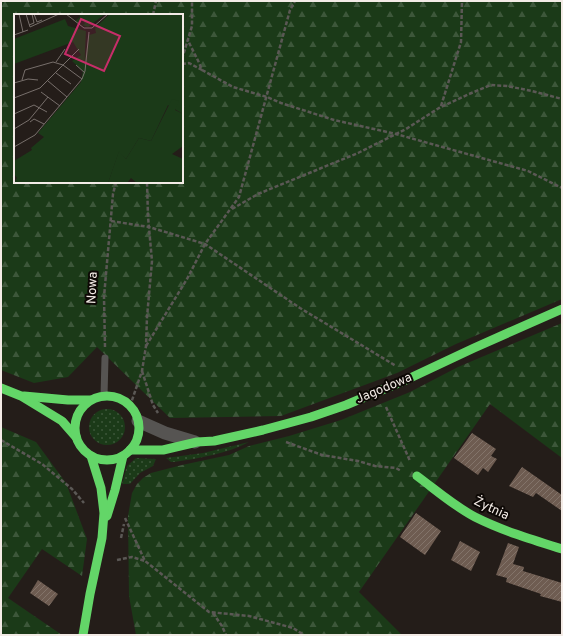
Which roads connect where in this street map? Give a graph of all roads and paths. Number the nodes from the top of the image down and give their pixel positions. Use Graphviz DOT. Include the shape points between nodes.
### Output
graph roads {
  1 [pos="156,1"];
  2 [pos="192,1"];
  3 [pos="295,1"];
  4 [pos="462,1"];
  5 [pos="153,14"];
  6 [pos="188,39"];
  7 [pos="183,56"];
  8 [pos="183,64"];
  9 [pos="202,70"];
  10 [pos="266,97"];
  11 [pos="562,99"];
  12 [pos="441,107"];
  13 [pos="396,134"];
  14 [pos="116,183"];
  15 [pos="147,183"];
  16 [pos="562,188"];
  17 [pos="230,210"];
  18 [pos="111,221"];
  19 [pos="149,227"];
  20 [pos="205,244"];
  21 [pos="562,309"];
  22 [pos="146,346"];
  23 [pos="105,358"];
  24 [pos="142,371"];
  25 [pos="408,379"];
  26 [pos="1,388"];
  27 [pos="379,392"];
  28 [pos="21,396"];
  29 [pos="104,396"];
  30 [pos="90,400"];
  31 [pos="130,406"];
  32 [pos="161,418"];
  33 [pos="138,421"];
  34 [pos="76,437"];
  35 [pos="1,440"];
  36 [pos="282,440"];
  37 [pos="197,442"];
  38 [pos="126,453"];
  39 [pos="91,456"];
  40 [pos="417,476"];
  41 [pos="104,513"];
  42 [pos="125,518"];
  43 [pos="103,528"];
  44 [pos="562,549"];
  45 [pos="116,560"];
  46 [pos="146,561"];
  47 [pos="213,612"];
  48 [pos="83,635"];
  49 [pos="226,635"];
  50 [pos="304,635"];
  1 -- 5 [label="path"];
  2 -- 6 [label="path" via="192,26"];
  3 -- 10 [label="path" via="290,10"];
  4 -- 12 [label="path" via="461,42"];
  6 -- 7 [label="path"];
  6 -- 9 [label="path"];
  8 -- 9 [label="path" via="189,63"];
  9 -- 10 [label="path" via="232,87"];
  10 -- 13 [label="path" via="334,120"];
  10 -- 17 [label="path" via="239,197"];
  11 -- 12 [label="path" via="507,86 491,85"];
  12 -- 13 [label="path"];
  13 -- 16 [label="path" via="528,171"];
  13 -- 17 [label="path" via="358,153 258,194"];
  14 -- 18 [label="path, Nowa"];
  15 -- 19 [label="path"];
  17 -- 20 [label="path"];
  18 -- 19 [label="path"];
  18 -- 23 [label="path, Nowa" via="104,297"];
  19 -- 20 [label="path"];
  19 -- 22 [label="path" via="152,261"];
  20 -- 22 [label="path"];
  20 -- 25 [label="path" via="300,308 400,368"];
  21 -- 25 [label="street, Jagodowa"];
  22 -- 24 [label="path"];
  23 -- 29 [label="lane"];
  24 -- 31 [label="path"];
  24 -- 32 [label="path" via="153,405"];
  25 -- 27 [label="street, Jagodowa"];
  26 -- 28 [label="street"];
  27 -- 37 [label="street, Jagodowa" via="311,417 214,441"];
  27 -- 40 [label="path"];
  28 -- 30 [label="street"];
  28 -- 34 [label="street" via="62,421"];
  29 -- 30 [label="street"];
  29 -- 31 [label="street" via="124,400"];
  30 -- 34 [label="street" via="79,412 75,428"];
  31 -- 33 [label="street"];
  33 -- 37 [label="street, Jagodowa" via="165,433"];
  33 -- 38 [label="street" via="138,437"];
  34 -- 39 [label="street"];
  35 -- 41 [label="path" via="42,464 72,489 86,505"];
  36 -- 40 [label="path" via="322,455 396,468"];
  37 -- 38 [label="street, Jagodowa" via="163,450"];
  38 -- 39 [label="street" via="107,460"];
  38 -- 43 [label="street"];
  39 -- 41 [label="street" via="101,488"];
  40 -- 44 [label="street, Żytnia" via="462,509 485,522"];
  41 -- 43 [label="street"];
  42 -- 46 [label="path"];
  43 -- 48 [label="street"];
  45 -- 46 [label="path" via="132,557"];
  46 -- 47 [label="path" via="209,612"];
  47 -- 49 [label="path"];
  47 -- 50 [label="path" via="249,616 293,628"];
}
